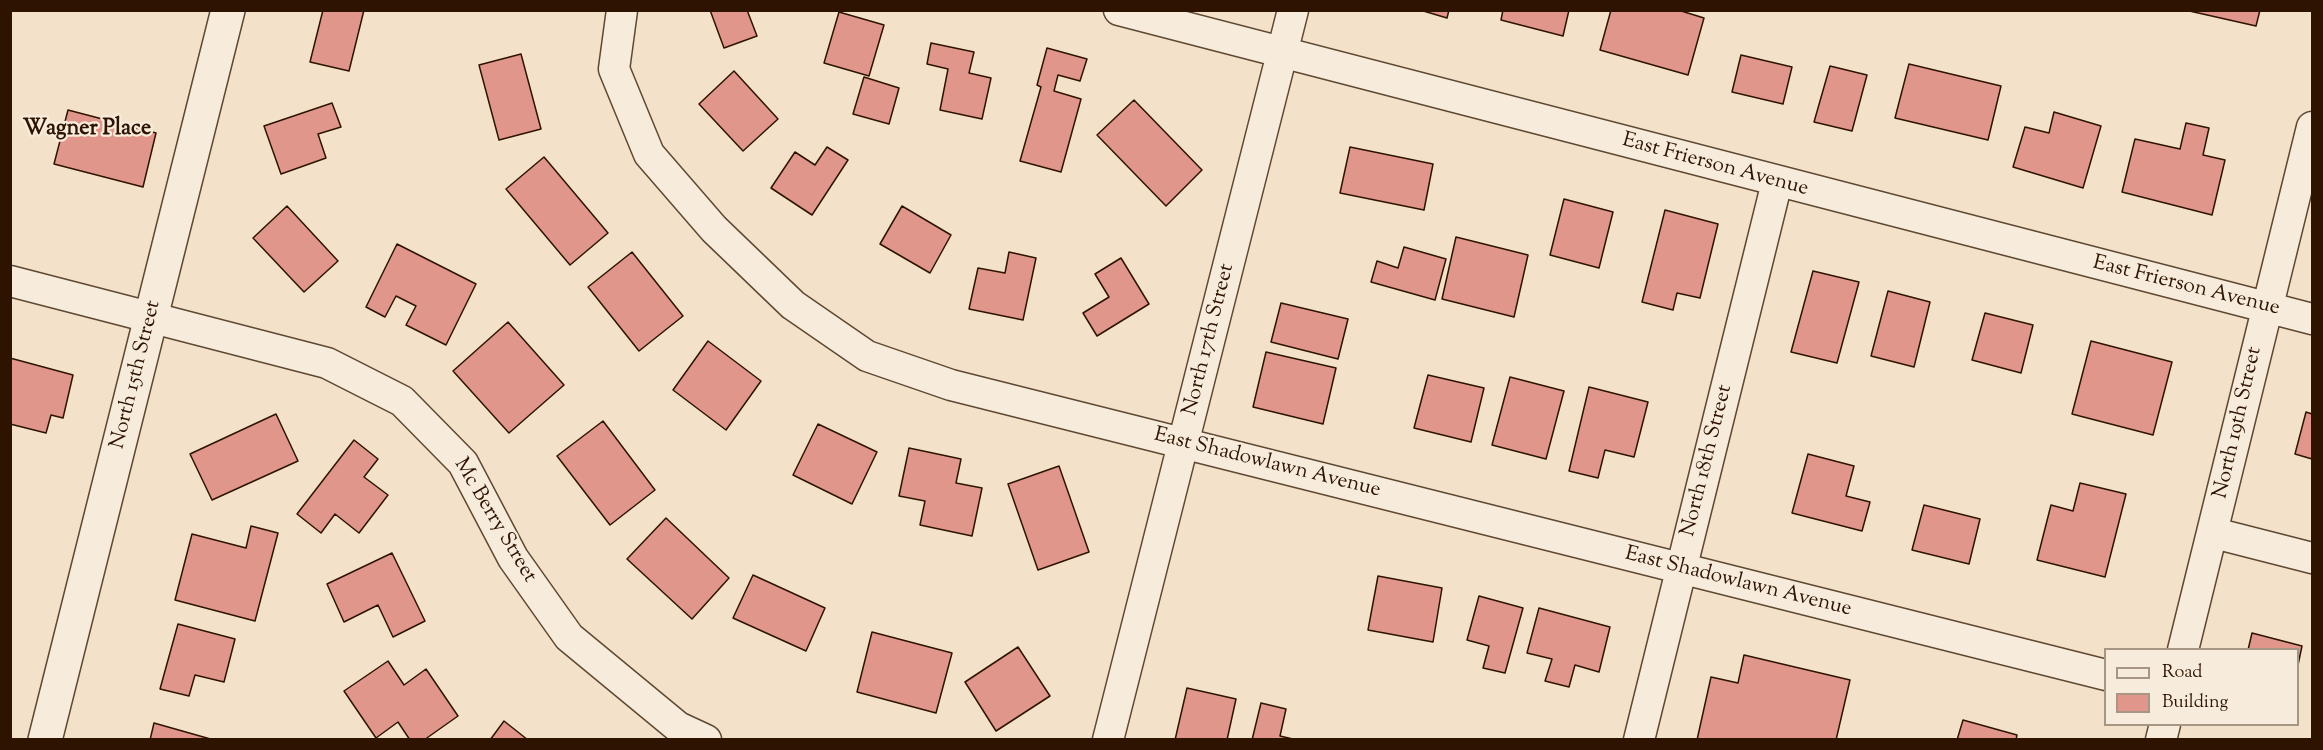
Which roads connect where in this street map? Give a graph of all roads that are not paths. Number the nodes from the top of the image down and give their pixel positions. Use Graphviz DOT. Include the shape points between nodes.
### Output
graph roads {
  1 [pos="228,10"];
  2 [pos="622,10"];
  3 [pos="1119,10"];
  4 [pos="1293,10"];
  5 [pos="1282,53"];
  6 [pos="2313,127"];
  7 [pos="1777,182"];
  8 [pos="10,281"];
  9 [pos="2267,308"];
  10 [pos="152,317"];
  11 [pos="2313,319"];
  12 [pos="1184,443"];
  13 [pos="2214,533"];
  14 [pos="2313,558"];
  15 [pos="1682,569"];
  16 [pos="2184,648"];
  17 [pos="2104,674"];
  18 [pos="45,740"];
  19 [pos="706,740"];
  20 [pos="1108,740"];
  21 [pos="1639,740"];
  1 -- 10 [label="street, North 15th Street"];
  2 -- 12 [label="street, East Shadowlawn Avenue" via="614,69 649,154 714,229 793,305 867,356 951,385"];
  3 -- 5 [label="street, East Frierson Avenue"];
  4 -- 5 [label="street, North 17th Street"];
  5 -- 7 [label="street, East Frierson Avenue"];
  5 -- 12 [label="street, North 17th Street"];
  6 -- 9 [label="street, North 19th Street"];
  7 -- 9 [label="street, East Frierson Avenue"];
  7 -- 15 [label="street, North 18th Street"];
  8 -- 10 [label="street, Mc Berry Street"];
  9 -- 11 [label="street, East Frierson Avenue"];
  9 -- 13 [label="street, North 19th Street"];
  10 -- 18 [label="street, North 15th Street"];
  10 -- 19 [label="street, Mc Berry Street" via="327,363 402,401 463,463 513,558 569,637 678,728"];
  12 -- 15 [label="street, East Shadowlawn Avenue"];
  12 -- 20 [label="street, North 17th Street"];
  13 -- 14 [label="street"];
  13 -- 16 [label="street, North 19th Street"];
  15 -- 17 [label="street, East Shadowlawn Avenue"];
  15 -- 21 [label="street, North 18th Street"];
}
